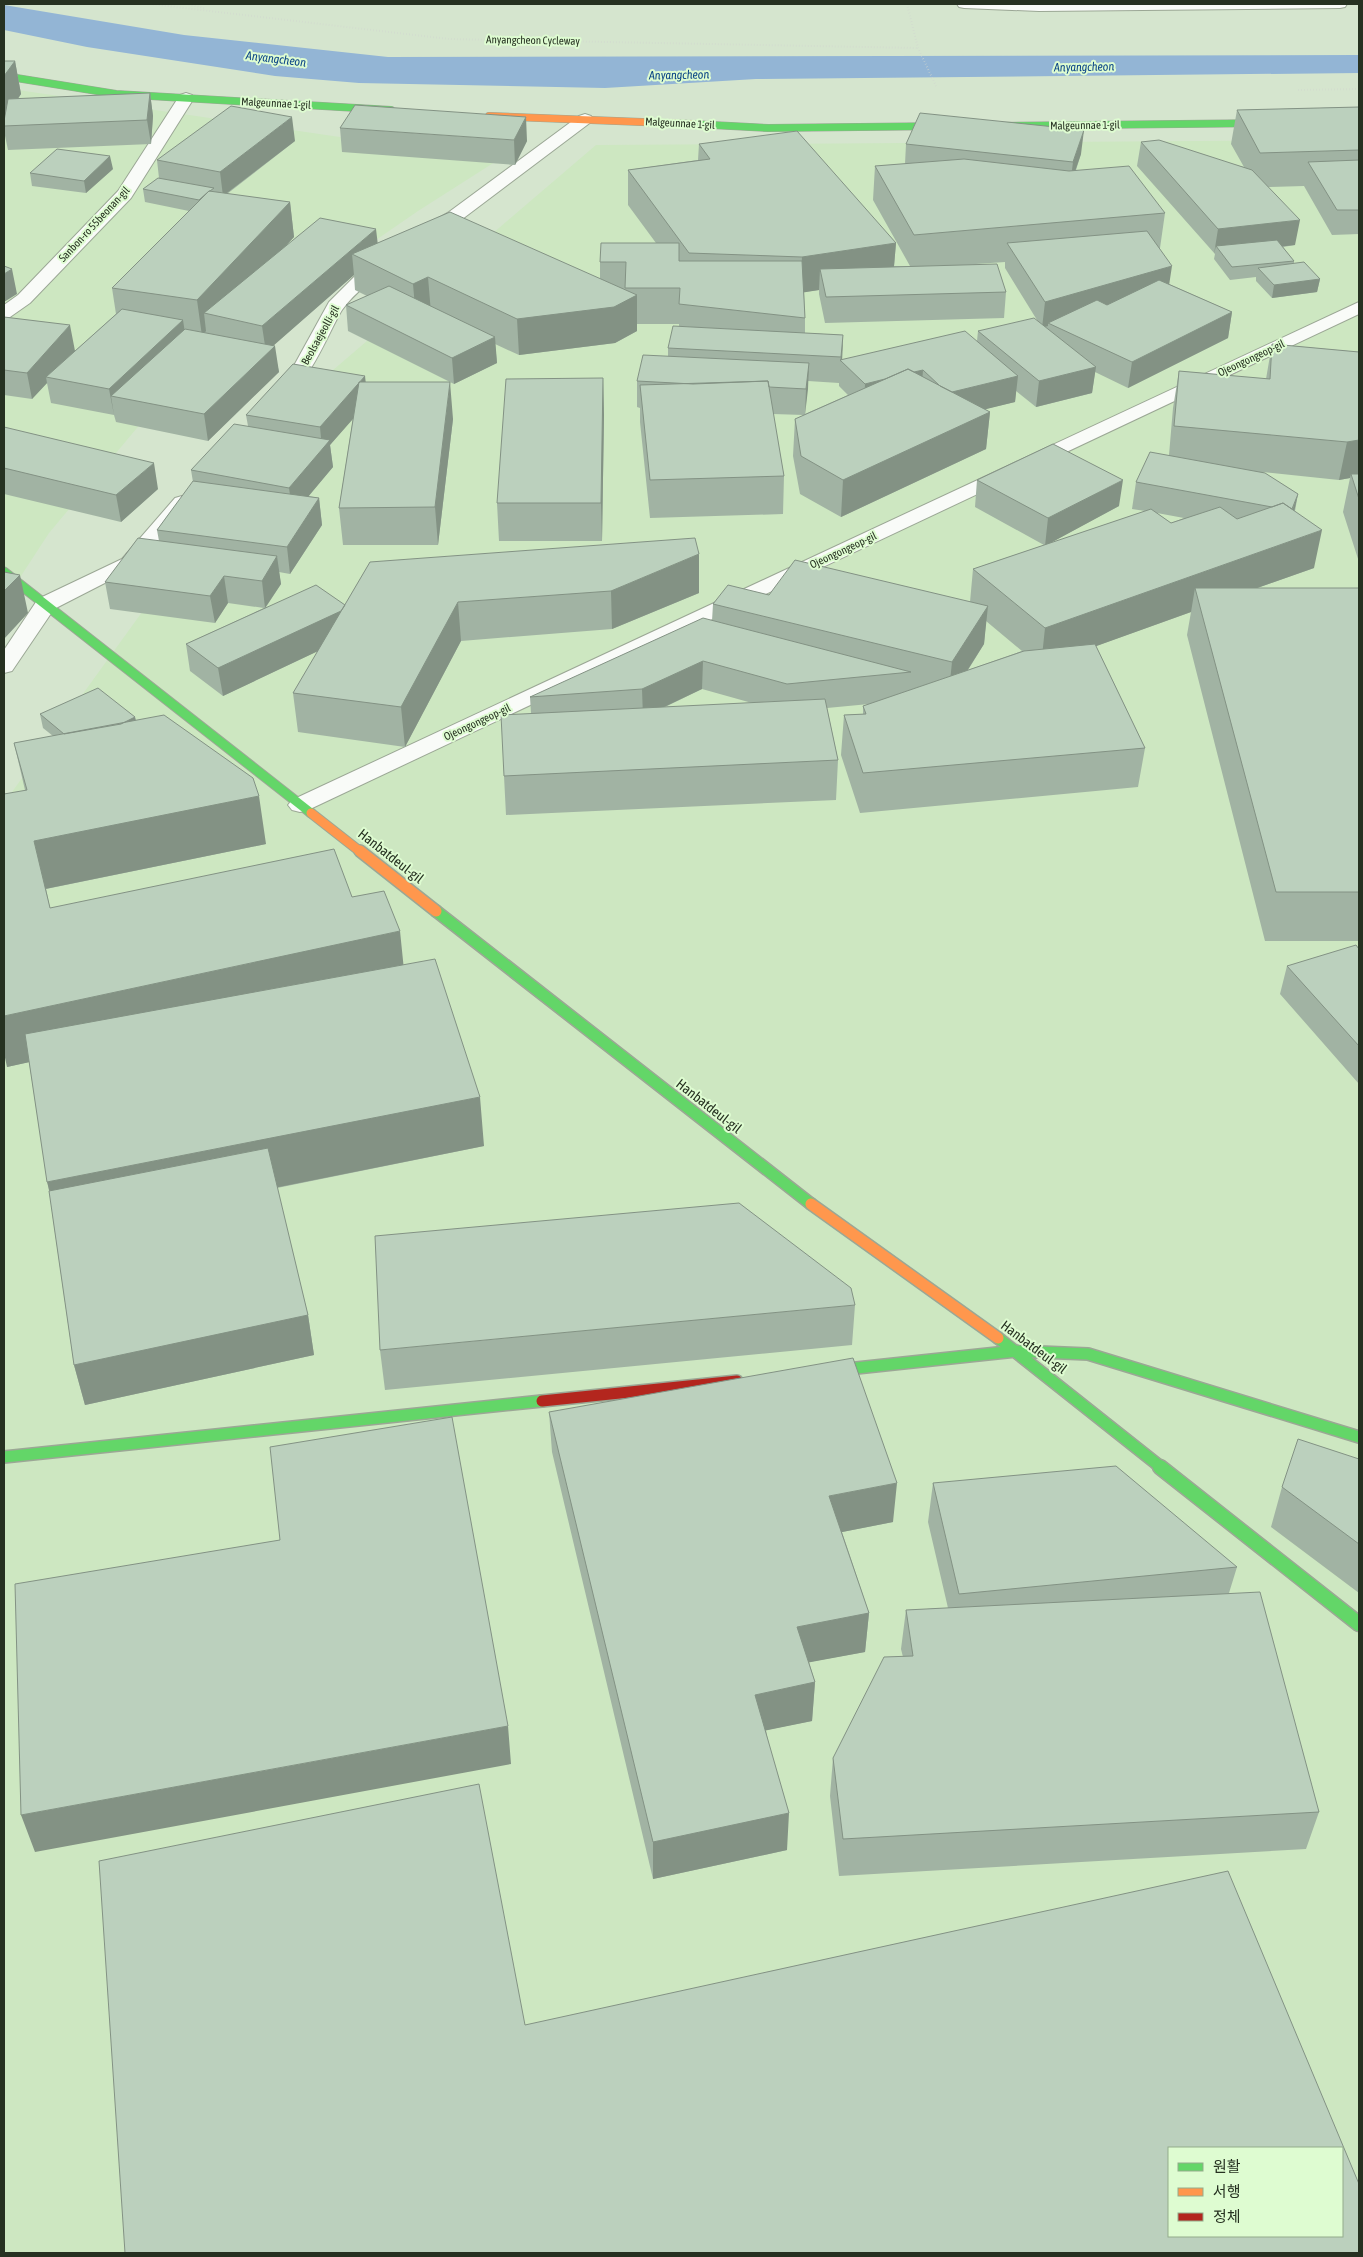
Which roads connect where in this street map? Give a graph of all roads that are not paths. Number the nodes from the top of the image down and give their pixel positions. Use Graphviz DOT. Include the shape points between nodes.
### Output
graph roads {
  1 [pos="964,4"];
  2 [pos="1340,4"];
  3 [pos="4,76"];
  4 [pos="186,98"];
  5 [pos="400,111"];
  6 [pos="477,116"];
  7 [pos="585,119"];
  8 [pos="1290,123"];
  9 [pos="962,126"];
  10 [pos="981,126"];
  11 [pos="1359,308"];
  12 [pos="4,313"];
  13 [pos="267,408"];
  14 [pos="197,486"];
  15 [pos="4,572"];
  16 [pos="46,604"];
  17 [pos="4,666"];
  18 [pos="300,804"];
  19 [pos="1016,1351"];
  20 [pos="810,1373"];
  21 [pos="751,1380"];
  22 [pos="1359,1437"];
  23 [pos="4,1457"];
  24 [pos="1359,1624"];
  1 -- 2 [label="street" via="1039,7"];
  3 -- 4 [label="street, Malgeunnae 1-gil" via="116,94"];
  4 -- 5 [label="street, Malgeunnae 1-gil"];
  4 -- 12 [label="street, Sanbon-ro 55beonan-gil" via="125,194 24,299"];
  6 -- 7 [label="street, Malgeunnae 1-gil"];
  7 -- 9 [label="street, Malgeunnae 1-gil" via="768,128"];
  7 -- 13 [label="street, Beolsaejeolli-gil" via="456,216 384,258 336,306 299,373"];
  8 -- 10 [label="street, Malgeunnae 1-gil"];
  11 -- 18 [label="street, Ojeongongeop-gil"];
  14 -- 16 [label="street" via="129,563"];
  15 -- 16 [label="street, Hanbatdeul-gil"];
  16 -- 17 [label="street"];
  16 -- 18 [label="street, Hanbatdeul-gil"];
  18 -- 19 [label="street, Hanbatdeul-gil" via="831,1220"];
  19 -- 20 [label="street"];
  19 -- 22 [label="street" via="1088,1354"];
  19 -- 24 [label="street, Hanbatdeul-gil"];
  21 -- 23 [label="street"];
}
